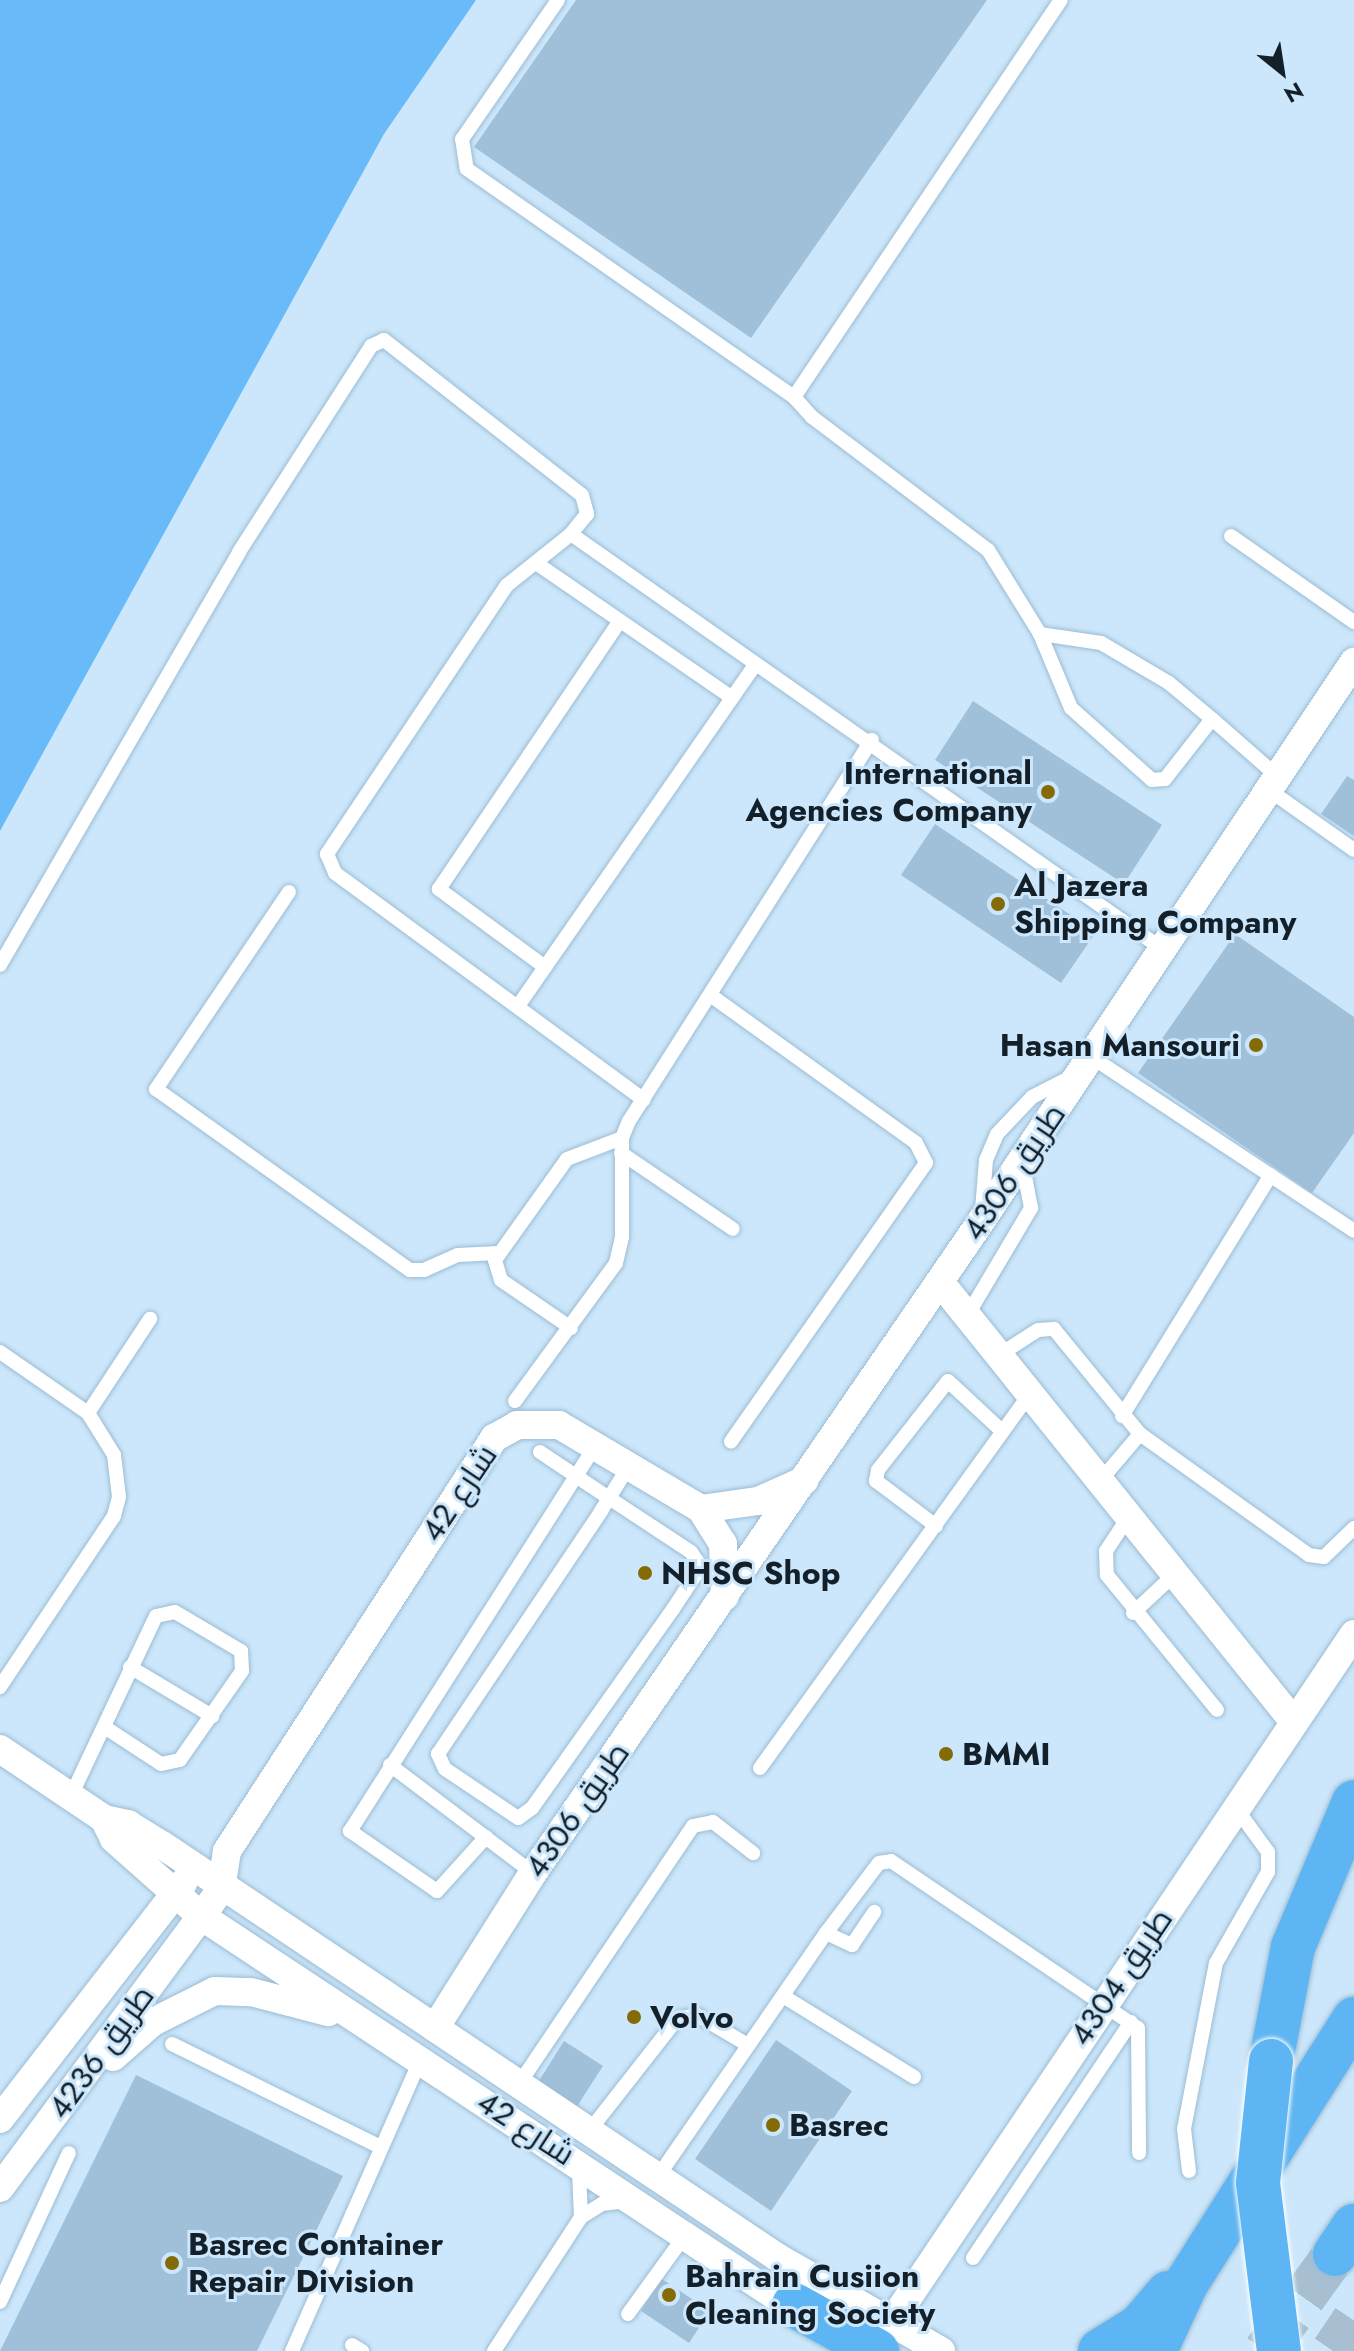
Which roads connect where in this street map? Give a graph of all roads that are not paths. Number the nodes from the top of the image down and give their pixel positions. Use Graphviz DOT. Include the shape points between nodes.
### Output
graph roads {
  1 [pos="558,0"];
  2 [pos="1061,0"];
  3 [pos="794,397"];
  4 [pos="571,534"];
  5 [pos="1231,536"];
  6 [pos="536,563"];
  7 [pos="620,621"];
  8 [pos="1354,622"];
  9 [pos="1040,634"];
  10 [pos="1354,662"];
  11 [pos="754,667"];
  12 [pos="731,697"];
  13 [pos="1212,719"];
  14 [pos="872,740"];
  15 [pos="1273,783"];
  16 [pos="1354,850"];
  17 [pos="289,892"];
  18 [pos="1161,948"];
  19 [pos="0,965"];
  20 [pos="545,967"];
  21 [pos="713,997"];
  22 [pos="518,1006"];
  23 [pos="1085,1064"];
  24 [pos="644,1100"];
  25 [pos="622,1138"];
  26 [pos="621,1153"];
  27 [pos="1021,1160"];
  28 [pos="1271,1175"];
  29 [pos="982,1220"];
  30 [pos="733,1229"];
  31 [pos="1354,1231"];
  32 [pos="498,1253"];
  33 [pos="940,1282"];
  34 [pos="967,1316"];
  35 [pos="150,1319"];
  36 [pos="571,1328"];
  37 [pos="0,1352"];
  38 [pos="999,1355"];
  39 [pos="1030,1393"];
  40 [pos="88,1413"];
  41 [pos="516,1413"];
  42 [pos="1122,1416"];
  43 [pos="1002,1431"];
  44 [pos="1140,1434"];
  45 [pos="731,1442"];
  46 [pos="596,1445"];
  47 [pos="540,1452"];
  48 [pos="630,1464"];
  49 [pos="578,1477"];
  50 [pos="806,1479"];
  51 [pos="1100,1481"];
  52 [pos="609,1498"];
  53 [pos="701,1509"];
  54 [pos="1129,1516"];
  55 [pos="936,1526"];
  56 [pos="1354,1528"];
  57 [pos="1175,1574"];
  58 [pos="689,1584"];
  59 [pos="720,1604"];
  60 [pos="1133,1613"];
  61 [pos="1354,1634"];
  62 [pos="130,1667"];
  63 [pos="0,1687"];
  64 [pos="1217,1710"];
  65 [pos="212,1716"];
  66 [pos="1294,1722"];
  67 [pos="106,1728"];
  68 [pos="0,1749"];
  69 [pos="390,1765"];
  70 [pos="760,1768"];
  71 [pos="70,1798"];
  72 [pos="1354,1802"];
  73 [pos="1236,1808"];
  74 [pos="104,1819"];
  75 [pos="486,1837"];
  76 [pos="227,1851"];
  77 [pos="753,1853"];
  78 [pos="194,1869"];
  79 [pos="533,1873"];
  80 [pos="221,1889"];
  81 [pos="174,1895"];
  82 [pos="874,1912"];
  83 [pos="201,1916"];
  84 [pos="826,1933"];
  85 [pos="783,1996"];
  86 [pos="1104,2004"];
  87 [pos="1354,2019"];
  88 [pos="1131,2022"];
  89 [pos="363,2024"];
  90 [pos="435,2028"];
  91 [pos="172,2044"];
  92 [pos="748,2045"];
  93 [pos="421,2059"];
  94 [pos="914,2077"];
  95 [pos="519,2084"];
  96 [pos="69,2099"];
  97 [pos="0,2119"];
  98 [pos="590,2130"];
  99 [pos="380,2147"];
  100 [pos="69,2153"];
  101 [pos="1139,2153"];
  102 [pos="575,2160"];
  103 [pos="1189,2171"];
  104 [pos="659,2175"];
  105 [pos="0,2188"];
  106 [pos="639,2203"];
  107 [pos="581,2217"];
  108 [pos="687,2233"];
  109 [pos="1217,2237"];
  110 [pos="973,2258"];
  111 [pos="0,2302"];
  112 [pos="794,2305"];
  113 [pos="628,2314"];
  114 [pos="884,2337"];
  115 [pos="292,2351"];
  116 [pos="494,2351"];
  117 [pos="842,2351"];
  118 [pos="941,2351"];
  119 [pos="1100,2351"];
  120 [pos="1155,2351"];
  121 [pos="1279,2351"];
  1 -- 3 [label="lane" via="462,139 467,169"];
  2 -- 3 [label="lane"];
  3 -- 9 [label="lane" via="812,417 988,550"];
  4 -- 6 [label="lane"];
  4 -- 11 [label="lane"];
  4 -- 19 [label="lane" via="587,514 582,495 397,346 384,340 371,346 239,552"];
  5 -- 8 [label="lane"];
  6 -- 7 [label="lane"];
  6 -- 22 [label="lane" via="507,585 327,854 335,873"];
  7 -- 12 [label="lane"];
  7 -- 20 [label="lane" via="439,889"];
  9 -- 13 [label="lane" via="1101,643 1169,683"];
  9 -- 13 [label="lane" via="1071,708 1152,780 1165,779"];
  10 -- 15 [label="street, طريق 4306"];
  11 -- 12 [label="lane"];
  11 -- 14 [label="lane"];
  12 -- 20 [label="lane"];
  13 -- 15 [label="lane"];
  14 -- 18 [label="lane"];
  14 -- 21 [label="lane"];
  15 -- 16 [label="lane"];
  15 -- 18 [label="street, طريق 4306"];
  17 -- 32 [label="lane" via="154,1086 410,1270 458,1255"];
  18 -- 23 [label="street, طريق 4306"];
  20 -- 22 [label="lane"];
  21 -- 24 [label="lane"];
  21 -- 45 [label="lane" via="916,1143 926,1163"];
  22 -- 24 [label="lane"];
  23 -- 27 [label="street, طريق 4306"];
  23 -- 28 [label="lane"];
  23 -- 29 [label="lane" via="1032,1097 997,1134 986,1160"];
  24 -- 25 [label="lane"];
  25 -- 26 [label="lane"];
  25 -- 32 [label="lane" via="567,1159"];
  26 -- 30 [label="lane"];
  26 -- 36 [label="lane" via="622,1237 616,1263"];
  27 -- 29 [label="street, طريق 4306"];
  27 -- 34 [label="lane" via="1031,1208"];
  28 -- 31 [label="lane"];
  28 -- 42 [label="lane"];
  29 -- 33 [label="street, طريق 4306"];
  32 -- 36 [label="lane" via="501,1280"];
  33 -- 34 [label="street"];
  33 -- 50 [label="street, طريق 4306"];
  34 -- 38 [label="street"];
  35 -- 40 [label="lane"];
  36 -- 41 [label="lane"];
  37 -- 40 [label="lane"];
  38 -- 39 [label="street"];
  38 -- 42 [label="lane" via="1038,1330 1054,1329"];
  39 -- 43 [label="lane"];
  39 -- 51 [label="street"];
  40 -- 63 [label="lane" via="114,1455 119,1497 114,1516"];
  41 -- 46 [label="street" via="559,1425"];
  41 -- 76 [label="street, شارع 42" via="487,1444"];
  42 -- 44 [label="lane"];
  43 -- 55 [label="lane"];
  43 -- 55 [label="lane" via="948,1381 878,1470 876,1481"];
  44 -- 51 [label="lane"];
  44 -- 56 [label="lane" via="1309,1555 1324,1557"];
  46 -- 48 [label="street"];
  46 -- 49 [label="lane"];
  47 -- 49 [label="lane"];
  48 -- 52 [label="lane"];
  48 -- 53 [label="street"];
  49 -- 52 [label="lane"];
  49 -- 69 [label="lane"];
  50 -- 53 [label="street" via="758,1501"];
  50 -- 59 [label="street, طريق 4306"];
  51 -- 54 [label="street"];
  52 -- 58 [label="lane" via="691,1552 697,1561"];
  52 -- 58 [label="lane" via="438,1754 442,1767 510,1816 523,1816"];
  53 -- 59 [label="street" via="723,1544"];
  54 -- 57 [label="street"];
  54 -- 60 [label="lane" via="1106,1551 1104,1565"];
  55 -- 70 [label="lane"];
  57 -- 60 [label="lane"];
  57 -- 66 [label="street"];
  58 -- 59 [label="lane"];
  59 -- 79 [label="street, طريق 4306"];
  60 -- 64 [label="lane"];
  61 -- 66 [label="street, طريق 4304"];
  62 -- 65 [label="lane"];
  62 -- 65 [label="lane" via="149,1625 164,1612 175,1612 235,1644 244,1657 242,1671"];
  62 -- 67 [label="lane"];
  65 -- 67 [label="lane" via="186,1755 168,1764"];
  66 -- 73 [label="street, طريق 4304"];
  67 -- 71 [label="lane"];
  68 -- 71 [label="street, شارع 42"];
  69 -- 75 [label="lane"];
  69 -- 75 [label="lane" via="351,1824 353,1837 437,1891"];
  71 -- 74 [label="street, شارع 42"];
  72 -- 121 [label="highway, bridge" via="1293,1947 1271,2061 1258,2183"];
  73 -- 86 [label="street, طريق 4304"];
  73 -- 103 [label="lane" via="1268,1852 1268,1872 1216,1963 1184,2129"];
  74 -- 78 [label="street, شارع 42" via="128,1824"];
  74 -- 81 [label="street, شارع 42" via="114,1839"];
  75 -- 79 [label="lane"];
  76 -- 78 [label="street, شارع 42"];
  76 -- 80 [label="street, شارع 42"];
  77 -- 95 [label="lane" via="713,1822 693,1826"];
  78 -- 80 [label="street, شارع 42"];
  78 -- 81 [label="street, شارع 42"];
  79 -- 90 [label="street, طريق 4306"];
  80 -- 83 [label="street, شارع 42"];
  80 -- 90 [label="street, شارع 42"];
  81 -- 83 [label="street, شارع 42"];
  81 -- 97 [label="street, طريق 4236"];
  82 -- 84 [label="lane" via="852,1945"];
  83 -- 89 [label="street, شارع 42"];
  83 -- 96 [label="street, طريق 4236"];
  84 -- 85 [label="lane"];
  84 -- 86 [label="lane" via="879,1863 891,1861"];
  85 -- 92 [label="lane"];
  85 -- 94 [label="lane"];
  86 -- 88 [label="lane"];
  86 -- 114 [label="street, طريق 4304"];
  87 -- 109 [label="highway"];
  88 -- 101 [label="lane" via="1141,2036"];
  88 -- 110 [label="lane"];
  89 -- 93 [label="street, شارع 42"];
  89 -- 96 [label="street" via="284,1998 215,1991 153,2022"];
  90 -- 95 [label="street, شارع 42"];
  91 -- 99 [label="lane"];
  92 -- 98 [label="lane" via="697,2015 677,2019"];
  92 -- 104 [label="lane"];
  93 -- 99 [label="lane"];
  93 -- 102 [label="street, شارع 42"];
  95 -- 98 [label="street, شارع 42"];
  96 -- 105 [label="street, طريق 4236"];
  98 -- 104 [label="street, شارع 42"];
  99 -- 115 [label="lane"];
  100 -- 111 [label="lane"];
  102 -- 106 [label="street, شارع 42"];
  102 -- 107 [label="lane" via="584,2194"];
  104 -- 106 [label="street"];
  104 -- 114 [label="street, شارع 42"];
  106 -- 107 [label="lane" via="602,2204"];
  106 -- 108 [label="street, شارع 42"];
  107 -- 116 [label="lane"];
  108 -- 112 [label="street, شارع 42"];
  108 -- 113 [label="lane"];
  109 -- 119 [label="highway" via="1140,2326"];
  109 -- 120 [label="highway" via="1164,2322"];
  112 -- 114 [label="highway"];
  112 -- 117 [label="street, شارع 42"];
  114 -- 118 [label="street, شارع 42"];
}
